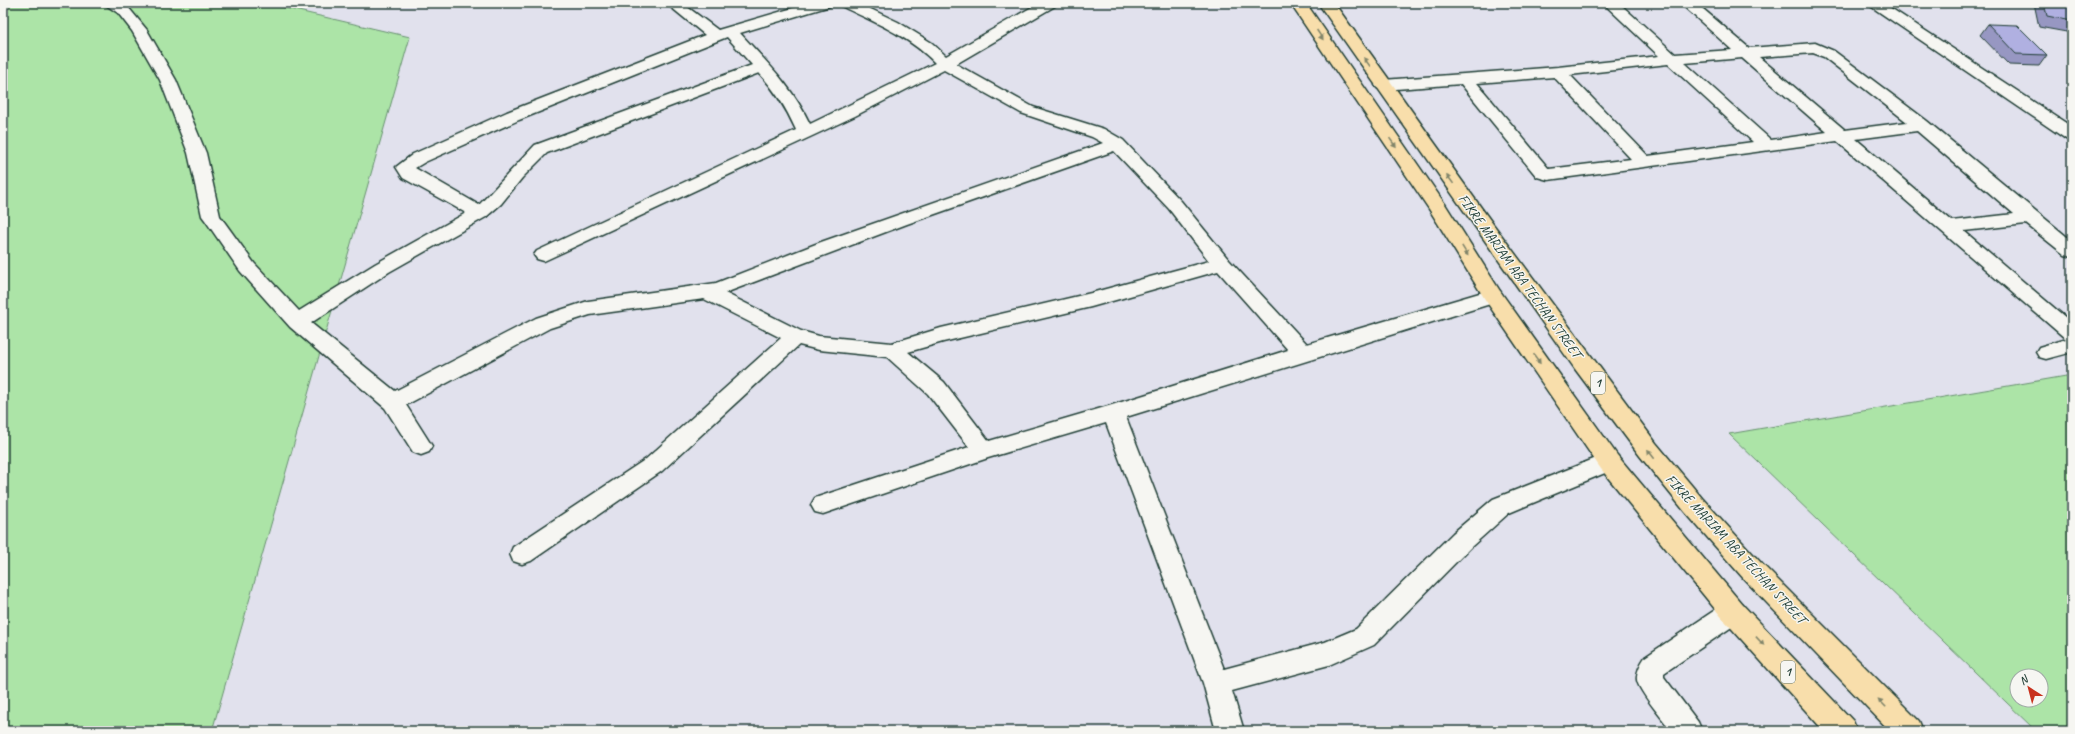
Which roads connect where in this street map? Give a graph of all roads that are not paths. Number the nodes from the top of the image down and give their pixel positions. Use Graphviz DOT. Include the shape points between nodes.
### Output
graph roads {
  1 [pos="110,3"];
  2 [pos="673,3"];
  3 [pos="825,3"];
  4 [pos="846,3"];
  5 [pos="1050,3"];
  6 [pos="1298,3"];
  7 [pos="1326,3"];
  8 [pos="1610,3"];
  9 [pos="1688,3"];
  10 [pos="1873,3"];
  11 [pos="722,34"];
  12 [pos="1746,54"];
  13 [pos="1671,59"];
  14 [pos="945,64"];
  15 [pos="761,67"];
  16 [pos="1558,72"];
  17 [pos="1465,78"];
  18 [pos="1383,85"];
  19 [pos="1921,125"];
  20 [pos="805,131"];
  21 [pos="2072,135"];
  22 [pos="1841,136"];
  23 [pos="1117,144"];
  24 [pos="1766,145"];
  25 [pos="1645,163"];
  26 [pos="480,213"];
  27 [pos="2030,218"];
  28 [pos="1946,227"];
  29 [pos="2072,251"];
  30 [pos="544,255"];
  31 [pos="1222,264"];
  32 [pos="706,292"];
  33 [pos="1494,296"];
  34 [pos="297,322"];
  35 [pos="2072,334"];
  36 [pos="795,337"];
  37 [pos="2072,345"];
  38 [pos="892,350"];
  39 [pos="2046,352"];
  40 [pos="1302,353"];
  41 [pos="393,402"];
  42 [pos="1113,413"];
  43 [pos="421,446"];
  44 [pos="984,451"];
  45 [pos="1609,462"];
  46 [pos="823,505"];
  47 [pos="522,554"];
  48 [pos="1733,612"];
  49 [pos="1216,683"];
  50 [pos="1230,731"];
  51 [pos="1688,731"];
  52 [pos="1844,731"];
  53 [pos="1909,731"];
  1 -- 34 [label="street" via="123,10 139,30 168,80 198,153 212,216 248,267"];
  2 -- 11 [label="street" via="705,26"];
  3 -- 11 [label="street"];
  4 -- 14 [label="street" via="928,46"];
  5 -- 14 [label="street"];
  6 -- 33 [label="main road, FIKRE MARIAM ABA TECHAN STREET / 1, one-way" via="1438,208"];
  18 -- 7 [label="main road, FIKRE MARIAM ABA TECHAN STREET / 1, one-way"];
  8 -- 13 [label="street"];
  9 -- 12 [label="street"];
  10 -- 21 [label="street"];
  11 -- 15 [label="street"];
  11 -- 26 [label="street" via="513,116 419,158 405,167 409,174"];
  12 -- 13 [label="street"];
  12 -- 19 [label="street" via="1814,48 1822,50"];
  12 -- 22 [label="street"];
  13 -- 16 [label="street"];
  13 -- 24 [label="street"];
  14 -- 20 [label="street" via="892,92"];
  14 -- 23 [label="street" via="1027,110 1098,133"];
  15 -- 20 [label="street" via="792,103"];
  15 -- 26 [label="street" via="541,149"];
  16 -- 17 [label="street"];
  16 -- 25 [label="street"];
  17 -- 18 [label="street"];
  17 -- 25 [label="street" via="1543,173 1548,175"];
  53 -- 18 [label="main road, FIKRE MARIAM ABA TECHAN STREET / 1, one-way" via="1710,525 1664,470 1603,390"];
  19 -- 22 [label="street"];
  19 -- 27 [label="street"];
  20 -- 30 [label="street"];
  22 -- 24 [label="street"];
  22 -- 28 [label="street"];
  23 -- 31 [label="street" via="1175,205"];
  23 -- 32 [label="street" via="993,185 818,250 732,286"];
  24 -- 25 [label="street"];
  26 -- 34 [label="street" via="382,268"];
  27 -- 28 [label="street"];
  27 -- 29 [label="street"];
  28 -- 35 [label="street"];
  31 -- 38 [label="street" via="1091,300 941,335"];
  31 -- 40 [label="street"];
  32 -- 36 [label="street"];
  32 -- 41 [label="street" via="588,308 543,323"];
  33 -- 40 [label="street"];
  33 -- 45 [label="main road, FIKRE MARIAM ABA TECHAN STREET / 1, one-way"];
  34 -- 41 [label="street"];
  36 -- 38 [label="street" via="819,343"];
  36 -- 47 [label="street" via="654,465"];
  37 -- 39 [label="street"];
  38 -- 44 [label="street" via="936,388"];
  40 -- 42 [label="street"];
  41 -- 43 [label="street"];
  42 -- 44 [label="street"];
  42 -- 49 [label="street"];
  44 -- 46 [label="street"];
  45 -- 48 [label="main road, FIKRE MARIAM ABA TECHAN STREET / 1"];
  45 -- 49 [label="street" via="1501,506 1462,540 1365,637 1329,653"];
  48 -- 51 [label="street" via="1654,664 1651,670 1650,680"];
  48 -- 52 [label="main road, FIKRE MARIAM ABA TECHAN STREET / 1, one-way"];
  49 -- 50 [label="street"];
}
